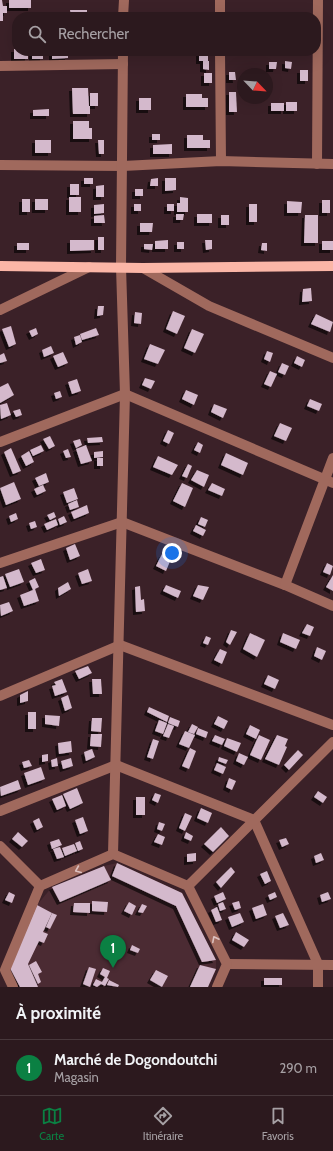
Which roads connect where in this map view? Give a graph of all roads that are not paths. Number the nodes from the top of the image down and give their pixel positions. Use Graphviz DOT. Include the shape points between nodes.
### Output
graph roads {
  1 [pos="124,0"];
  2 [pos="220,0"];
  3 [pos="318,0"];
  4 [pos="124,12"];
  5 [pos="220,12"];
  6 [pos="318,12"];
  7 [pos="123,56"];
  8 [pos="220,56"];
  9 [pos="318,56"];
  10 [pos="123,64"];
  11 [pos="0,66"];
  12 [pos="221,161"];
  13 [pos="317,164"];
  14 [pos="333,164"];
  15 [pos="0,165"];
  16 [pos="123,166"];
  17 [pos="0,266"];
  18 [pos="333,266"];
  19 [pos="89,267"];
  20 [pos="121,267"];
  21 [pos="143,268"];
  22 [pos="0,310"];
  23 [pos="333,358"];
  24 [pos="125,394"];
  25 [pos="0,442"];
  26 [pos="333,458"];
  27 [pos="329,481"];
  28 [pos="122,522"];
  29 [pos="0,563"];
  30 [pos="285,585"];
  31 [pos="333,606"];
  32 [pos="120,645"];
  33 [pos="0,696"];
  34 [pos="333,725"];
  35 [pos="333,742"];
  36 [pos="116,765"];
  37 [pos="0,811"];
  38 [pos="254,820"];
  39 [pos="0,846"];
  40 [pos="113,854"];
  41 [pos="40,886"];
  42 [pos="188,886"];
  43 [pos="227,964"];
  44 [pos="318,964"];
  45 [pos="333,964"];
  46 [pos="2,970"];
  47 [pos="13,987"];
  48 [pos="217,987"];
  49 [pos="318,987"];
  1 -- 4 [label="street"];
  2 -- 5 [label="street"];
  3 -- 6 [label="street"];
  7 -- 10 [label="street"];
  8 -- 12 [label="street"];
  9 -- 13 [label="street"];
  10 -- 11 [label="street"];
  10 -- 16 [label="street"];
  12 -- 13 [label="street"];
  12 -- 16 [label="street"];
  13 -- 14 [label="street"];
  15 -- 16 [label="street"];
  16 -- 20 [label="street"];
  17 -- 19 [label="main road"];
  18 -- 21 [label="main road"];
  19 -- 20 [label="main road"];
  19 -- 22 [label="street"];
  20 -- 21 [label="main road"];
  20 -- 24 [label="street"];
  21 -- 23 [label="street" via="209,306"];
  24 -- 25 [label="street"];
  24 -- 27 [label="street"];
  24 -- 28 [label="street"];
  26 -- 27 [label="street"];
  27 -- 30 [label="street"];
  28 -- 29 [label="street"];
  28 -- 30 [label="street"];
  28 -- 32 [label="street"];
  30 -- 31 [label="street"];
  32 -- 33 [label="street"];
  32 -- 34 [label="street"];
  32 -- 36 [label="street"];
  35 -- 38 [label="street"];
  36 -- 37 [label="street"];
  36 -- 38 [label="street"];
  36 -- 40 [label="street"];
  38 -- 42 [label="street"];
  38 -- 44 [label="street"];
  39 -- 41 [label="street"];
  40 -- 41 [label="street, one-way"];
  40 -- 42 [label="street"];
  41 -- 46 [label="street"];
  43 -- 42 [label="street, one-way"];
  43 -- 44 [label="street"];
  43 -- 48 [label="street"];
  44 -- 45 [label="street"];
  44 -- 49 [label="street"];
  46 -- 47 [label="street"];
}
